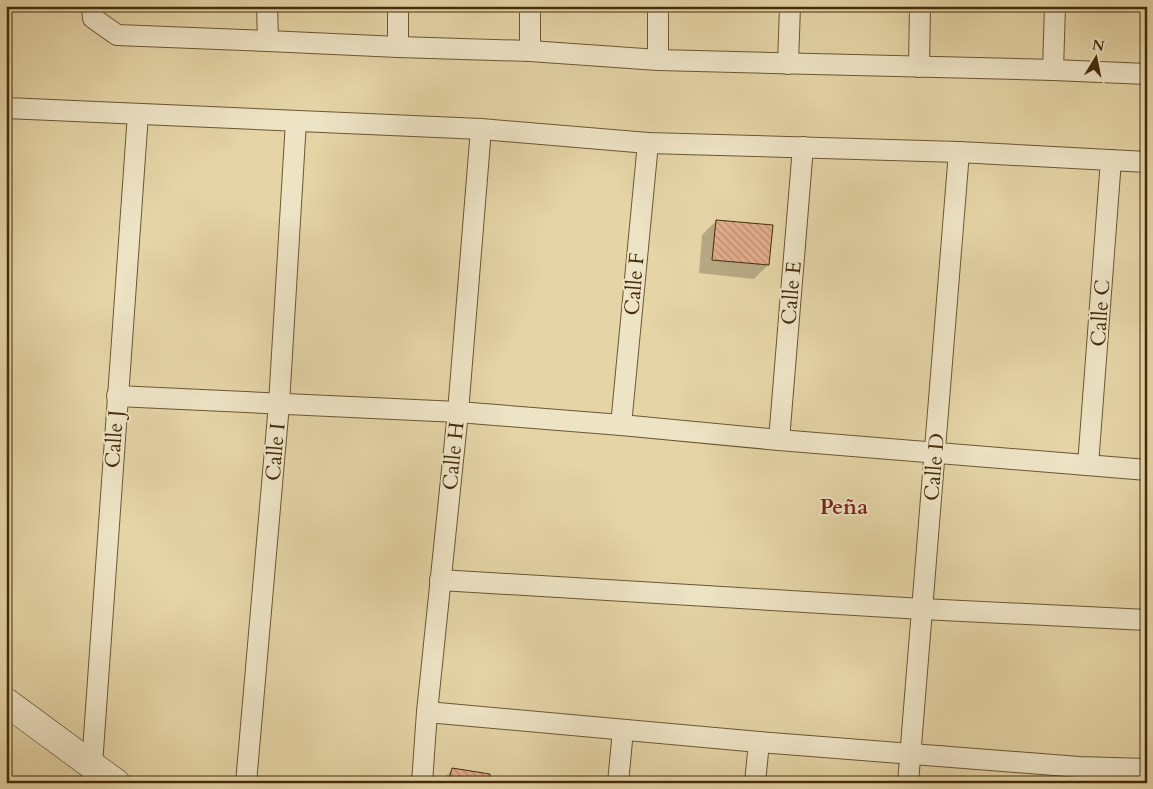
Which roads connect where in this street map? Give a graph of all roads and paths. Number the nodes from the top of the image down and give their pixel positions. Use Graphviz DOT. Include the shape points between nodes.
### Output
graph roads {
  1 [pos="92,6"];
  2 [pos="267,6"];
  3 [pos="398,6"];
  4 [pos="530,6"];
  5 [pos="658,6"];
  6 [pos="790,6"];
  7 [pos="920,6"];
  8 [pos="1055,6"];
  9 [pos="268,41"];
  10 [pos="398,47"];
  11 [pos="530,51"];
  12 [pos="658,60"];
  13 [pos="788,64"];
  14 [pos="919,67"];
  15 [pos="1052,70"];
  16 [pos="1147,74"];
  17 [pos="6,108"];
  18 [pos="138,114"];
  19 [pos="296,121"];
  20 [pos="481,129"];
  21 [pos="648,142"];
  22 [pos="803,147"];
  23 [pos="959,152"];
  24 [pos="1111,160"];
  25 [pos="1147,162"];
  26 [pos="118,396"];
  27 [pos="279,404"];
  28 [pos="458,412"];
  29 [pos="621,425"];
  30 [pos="779,440"];
  31 [pos="935,453"];
  32 [pos="1088,465"];
  33 [pos="1147,470"];
  34 [pos="440,580"];
  35 [pos="922,609"];
  36 [pos="1147,620"];
  37 [pos="6,702"];
  38 [pos="427,712"];
  39 [pos="623,730"];
  40 [pos="759,742"];
  41 [pos="911,754"];
  42 [pos="92,765"];
  43 [pos="1147,769"];
  44 [pos="1078,775"];
  45 [pos="116,783"];
  46 [pos="246,783"];
  47 [pos="422,783"];
  48 [pos="618,783"];
  49 [pos="754,783"];
  50 [pos="908,783"];
  1 -- 9 [label="street" via="93,18 118,35"];
  2 -- 9 [label="street"];
  3 -- 10 [label="street"];
  4 -- 11 [label="street"];
  5 -- 12 [label="street"];
  6 -- 13 [label="street"];
  7 -- 14 [label="street"];
  8 -- 15 [label="street"];
  9 -- 10 [label="street"];
  10 -- 11 [label="street"];
  11 -- 12 [label="street"];
  12 -- 13 [label="street"];
  13 -- 14 [label="street"];
  14 -- 15 [label="street"];
  15 -- 16 [label="street"];
  17 -- 18 [label="street"];
  18 -- 19 [label="street"];
  18 -- 26 [label="street, Calle J"];
  19 -- 20 [label="street"];
  19 -- 27 [label="street, Calle I"];
  20 -- 21 [label="street"];
  20 -- 28 [label="street, Calle H"];
  21 -- 22 [label="street"];
  21 -- 29 [label="street, Calle F"];
  22 -- 23 [label="street"];
  22 -- 30 [label="street, Calle E"];
  23 -- 24 [label="street"];
  23 -- 31 [label="street, Calle D"];
  24 -- 25 [label="street"];
  24 -- 32 [label="street, Calle C"];
  26 -- 27 [label="street"];
  26 -- 42 [label="street, Calle J"];
  27 -- 28 [label="street"];
  27 -- 46 [label="street, Calle I"];
  28 -- 29 [label="street"];
  28 -- 34 [label="street, Calle H"];
  29 -- 30 [label="street"];
  30 -- 31 [label="street"];
  31 -- 32 [label="street"];
  31 -- 35 [label="street, Calle D"];
  32 -- 33 [label="street"];
  34 -- 35 [label="street"];
  34 -- 38 [label="street, Calle H"];
  35 -- 36 [label="street"];
  35 -- 41 [label="street, Calle D"];
  37 -- 42 [label="street"];
  38 -- 39 [label="street"];
  38 -- 47 [label="street, Calle H"];
  39 -- 40 [label="street"];
  39 -- 48 [label="street"];
  40 -- 41 [label="street"];
  40 -- 49 [label="street"];
  41 -- 44 [label="street"];
  41 -- 50 [label="street, Calle D"];
  42 -- 45 [label="street"];
  43 -- 44 [label="street"];
}
